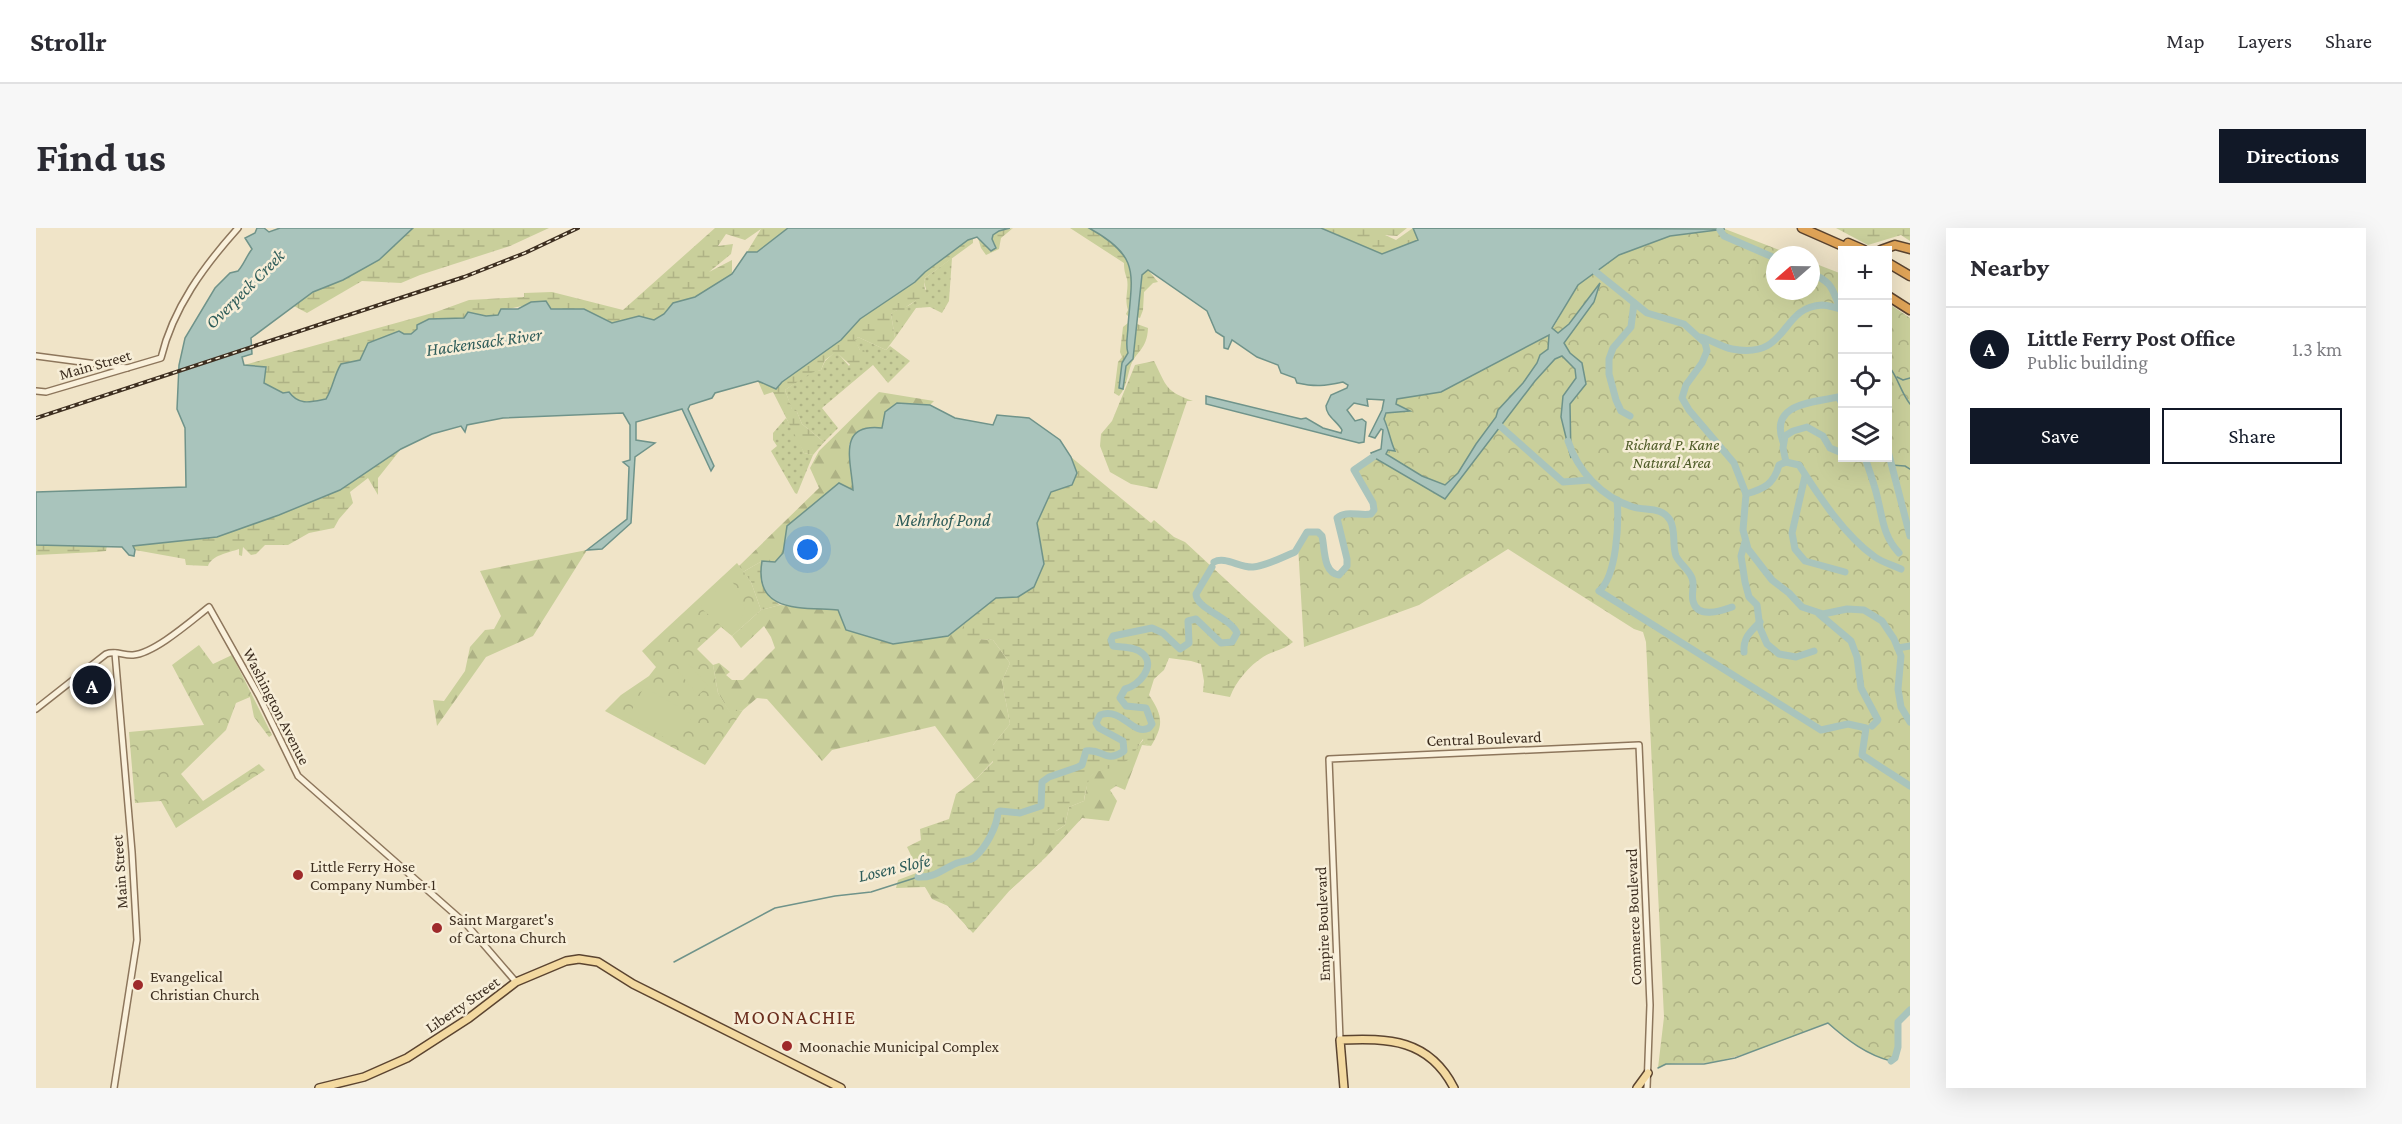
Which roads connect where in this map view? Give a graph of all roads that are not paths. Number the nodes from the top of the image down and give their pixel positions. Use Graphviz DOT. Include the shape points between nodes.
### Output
graph roads {
  1 [pos="238,228"];
  2 [pos="1802,228"];
  3 [pos="1815,228"];
  4 [pos="1843,246"];
  5 [pos="1855,246"];
  6 [pos="1892,246"];
  7 [pos="1910,249"];
  8 [pos="1892,266"];
  9 [pos="1892,272"];
  10 [pos="1910,276"];
  11 [pos="1910,282"];
  12 [pos="1892,300"];
  13 [pos="1910,310"];
  14 [pos="36,356"];
  15 [pos="105,365"];
  16 [pos="129,368"];
  17 [pos="110,375"];
  18 [pos="36,391"];
  19 [pos="46,392"];
  20 [pos="36,396"];
  21 [pos="115,652"];
  22 [pos="36,709"];
  23 [pos="1639,745"];
  24 [pos="1329,759"];
  25 [pos="516,982"];
  26 [pos="1340,1040"];
  27 [pos="1648,1073"];
  28 [pos="114,1088"];
  29 [pos="319,1088"];
  30 [pos="842,1088"];
  31 [pos="1344,1088"];
  32 [pos="1454,1088"];
  33 [pos="1637,1088"];
  34 [pos="1647,1088"];
  1 -- 16 [label="street, Main Street" via="200,274 169,331 161,358"];
  2 -- 4 [label="highway"];
  3 -- 5 [label="highway"];
  6 -- 7 [label="highway"];
  8 -- 10 [label="highway"];
  9 -- 11 [label="highway"];
  12 -- 13 [label="highway"];
  14 -- 15 [label="street"];
  15 -- 16 [label="street"];
  15 -- 17 [label="street"];
  16 -- 17 [label="street, Main Street"];
  17 -- 19 [label="street, Main Street"];
  18 -- 19 [label="street, Main Street"];
  19 -- 20 [label="street"];
  21 -- 22 [label="street" via="105,654"];
  21 -- 25 [label="street, Washington Avenue" via="136,655 160,644 209,607 298,776 466,924"];
  21 -- 28 [label="street, Main Street" via="137,940"];
  23 -- 24 [label="street, Central Boulevard"];
  23 -- 27 [label="street, Commerce Boulevard" via="1650,997"];
  24 -- 26 [label="street, Empire Boulevard"];
  25 -- 29 [label="main road, Liberty Street" via="407,1058 364,1077"];
  25 -- 30 [label="main road, Liberty Street" via="566,962 598,962"];
  26 -- 31 [label="main road, Empire Boulevard"];
  26 -- 32 [label="main road" via="1384,1039 1412,1046 1433,1060"];
  27 -- 33 [label="main road"];
  27 -- 34 [label="street, Commerce Boulevard"];
}
